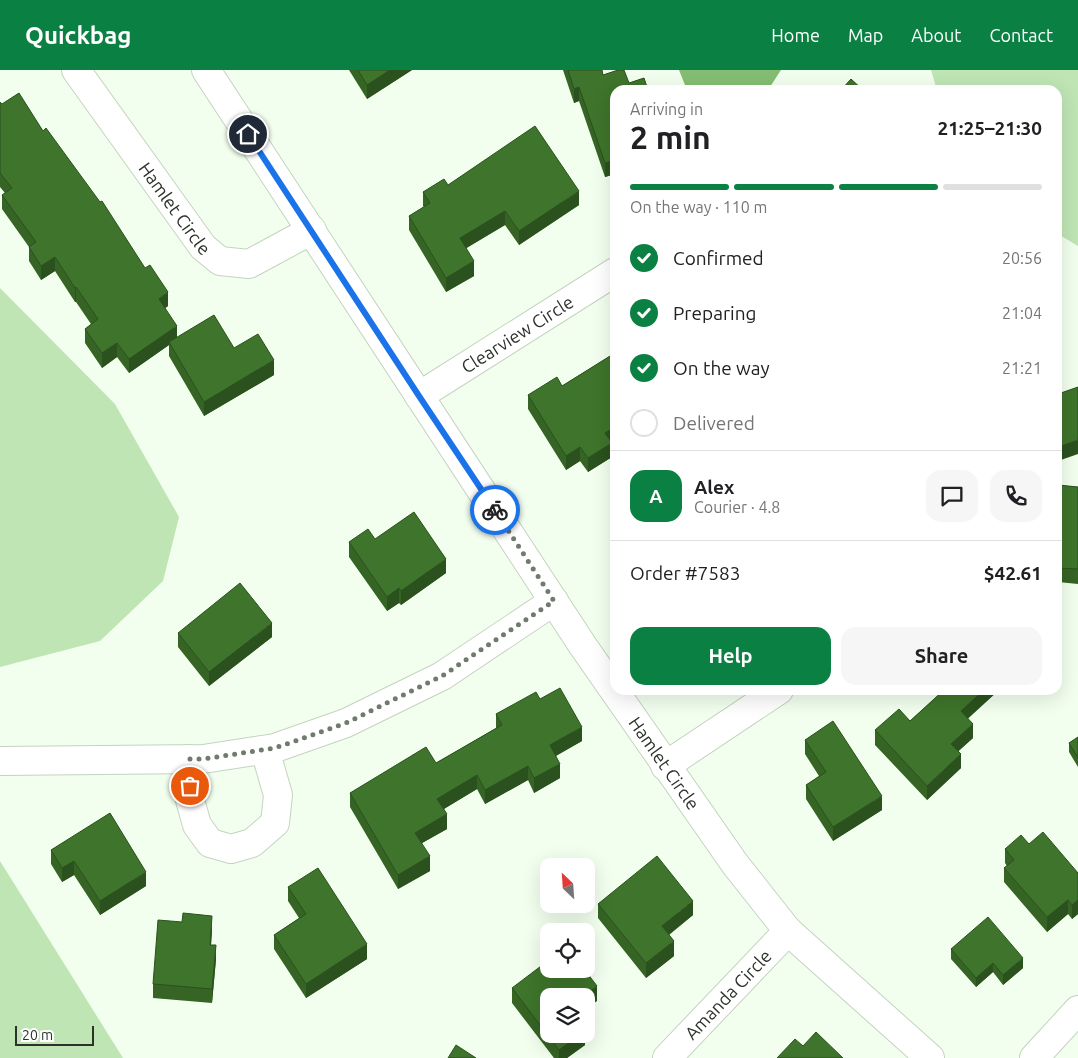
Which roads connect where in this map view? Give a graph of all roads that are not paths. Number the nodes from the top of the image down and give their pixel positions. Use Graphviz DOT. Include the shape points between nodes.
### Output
graph roads {
  1 [pos="76,70"];
  2 [pos="206,70"];
  3 [pos="312,230"];
  4 [pos="610,275"];
  5 [pos="419,396"];
  6 [pos="554,601"];
  7 [pos="610,684"];
  8 [pos="618,695"];
  9 [pos="772,695"];
  10 [pos="265,750"];
  11 [pos="190,759"];
  12 [pos="0,761"];
  13 [pos="666,766"];
  14 [pos="788,932"];
  15 [pos="1078,1010"];
  16 [pos="667,1058"];
  17 [pos="930,1058"];
  18 [pos="1034,1058"];
  1 -- 3 [label="street, Hamlet Circle" via="203,247 220,261 250,264"];
  2 -- 3 [label="street, Hamlet Circle"];
  3 -- 5 [label="street, Hamlet Circle"];
  4 -- 5 [label="street, Clearview Circle"];
  5 -- 6 [label="street, Hamlet Circle"];
  6 -- 7 [label="street, Hamlet Circle"];
  6 -- 10 [label="street" via="442,676 346,723"];
  8 -- 13 [label="street, Hamlet Circle"];
  9 -- 13 [label="street"];
  10 -- 11 [label="street"];
  10 -- 11 [label="street" via="278,795 275,823 252,843 231,849 210,843 197,825 190,800"];
  11 -- 12 [label="street"];
  13 -- 14 [label="street, Hamlet Circle"];
  14 -- 16 [label="street, Amanda Circle"];
  14 -- 17 [label="street, Hamlet Circle"];
  15 -- 18 [label="street"];
}
